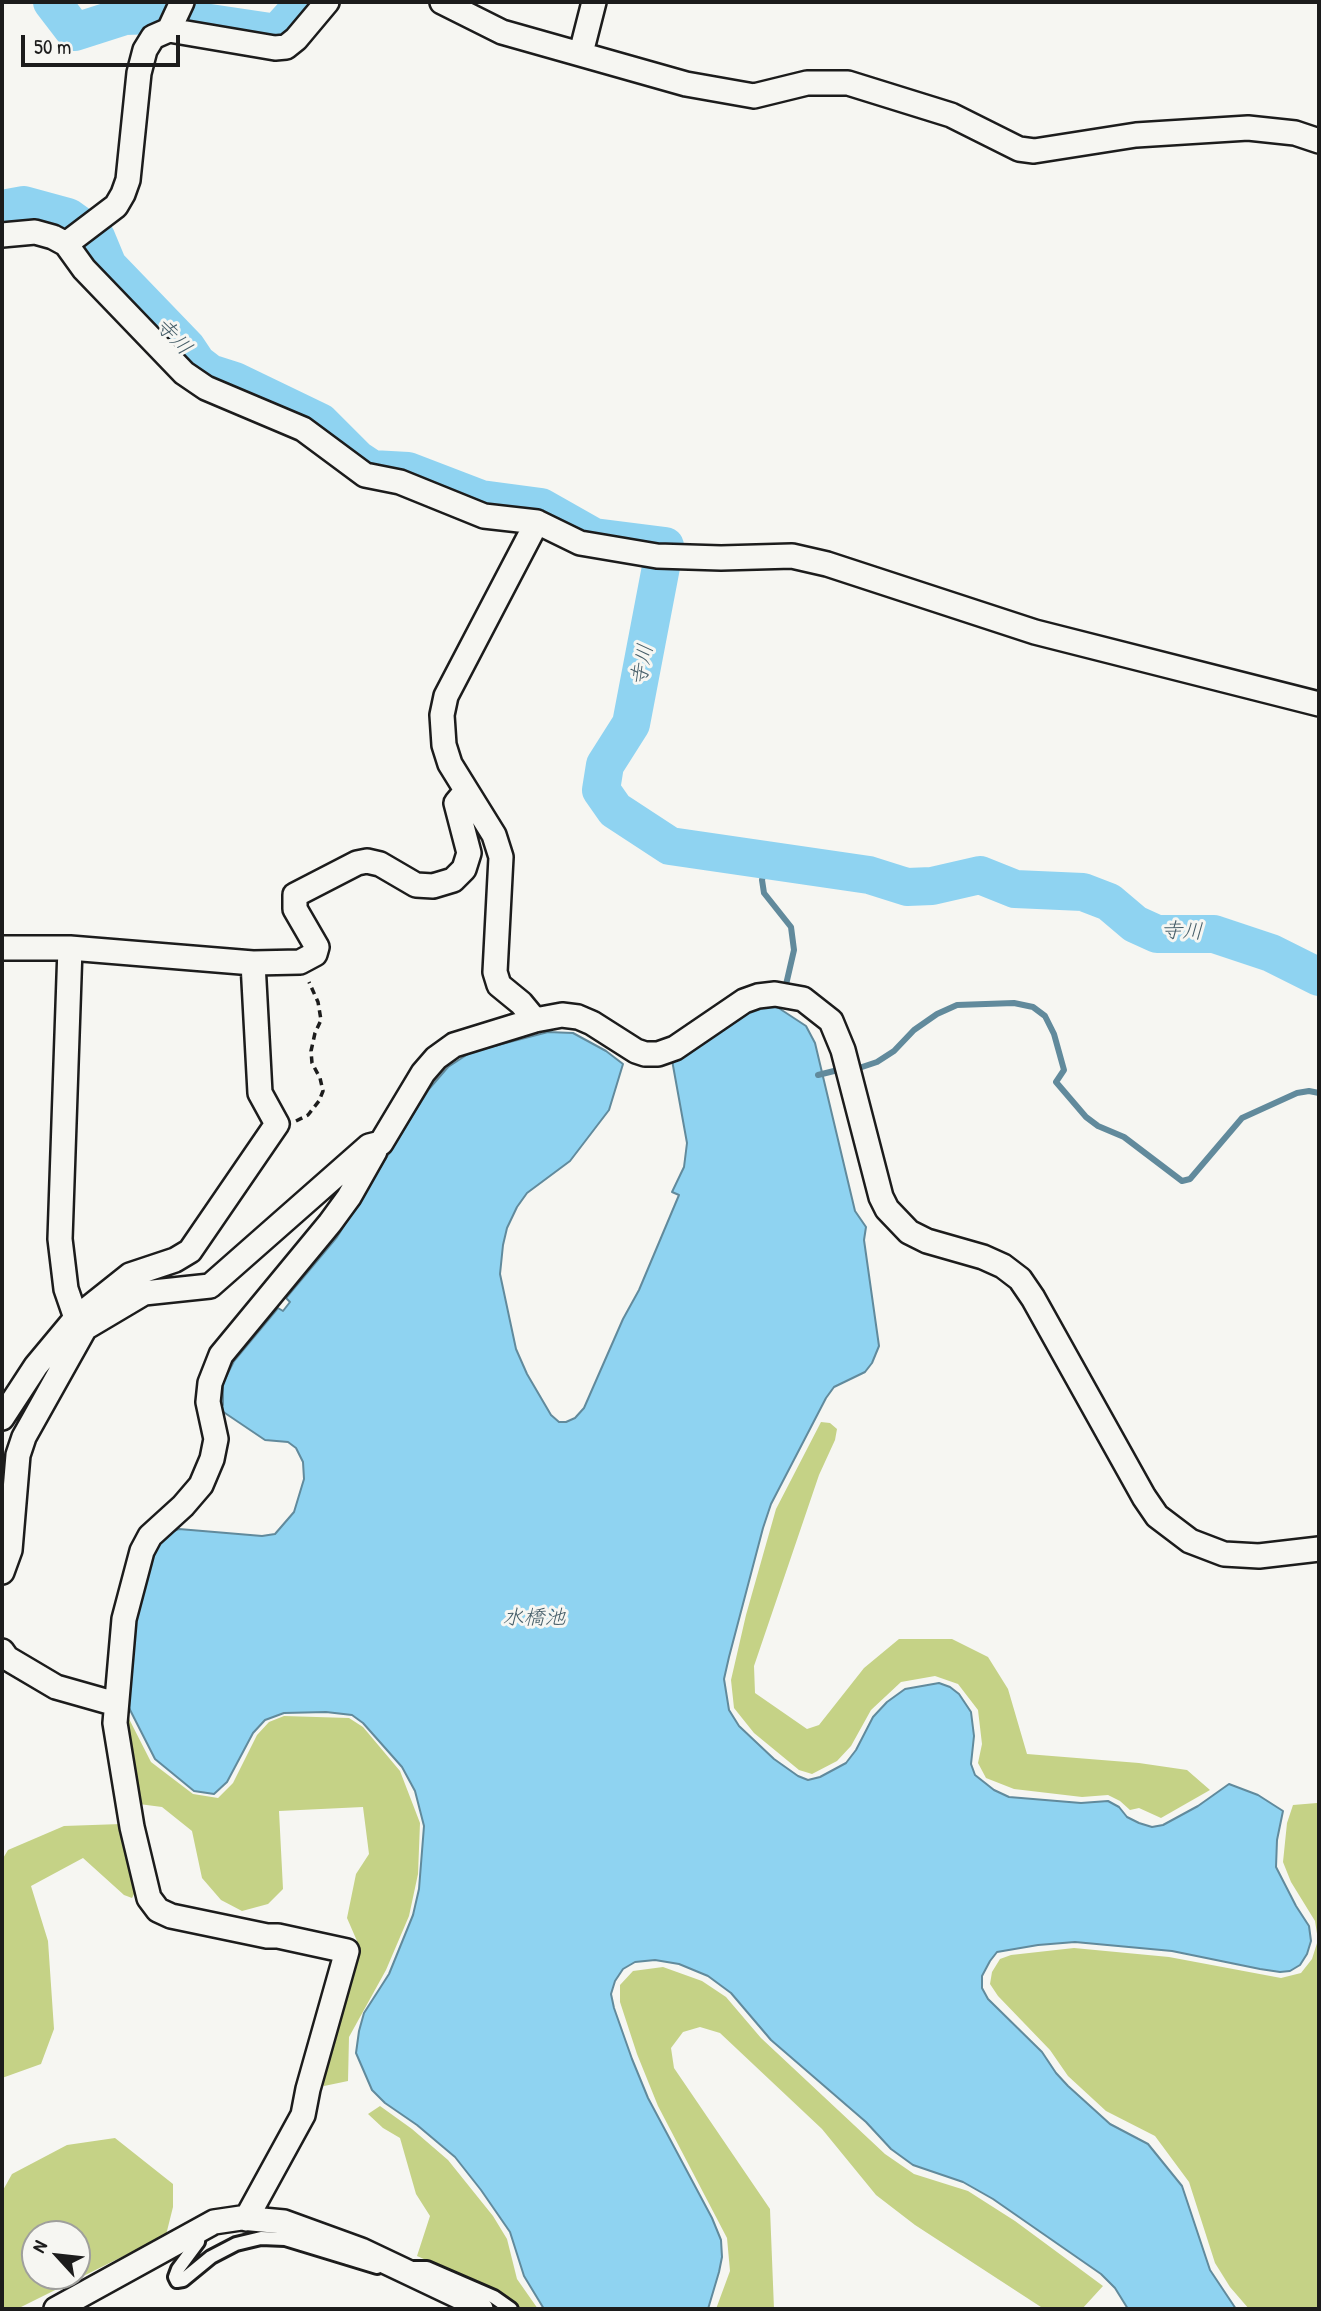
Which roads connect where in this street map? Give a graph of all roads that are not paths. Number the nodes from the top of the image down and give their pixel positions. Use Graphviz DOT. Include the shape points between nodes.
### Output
graph roads {
  1 [pos="327,2"];
  2 [pos="442,2"];
  3 [pos="594,2"];
  4 [pos="175,16"];
  5 [pos="581,53"];
  6 [pos="1319,141"];
  7 [pos="78,234"];
  8 [pos="2,235"];
  9 [pos="537,522"];
  10 [pos="1319,704"];
  11 [pos="466,791"];
  12 [pos="2,948"];
  13 [pos="70,948"];
  14 [pos="253,964"];
  15 [pos="535,1020"];
  16 [pos="381,1143"];
  17 [pos="81,1323"];
  18 [pos="2,1418"];
  19 [pos="1319,1549"];
  20 [pos="2,1572"];
  21 [pos="2,1651"];
  22 [pos="116,1704"];
  23 [pos="246,2219"];
  24 [pos="199,2229"];
  25 [pos="399,2268"];
  26 [pos="56,2309"];
  27 [pos="481,2309"];
  28 [pos="511,2309"];
  1 -- 4 [label="street" via="286,47 275,48"];
  2 -- 5 [label="street" via="502,32"];
  3 -- 5 [label="street"];
  4 -- 7 [label="street" via="145,50 123,194 116,206"];
  5 -- 6 [label="street" via="686,84 754,96 807,83 848,83 951,114 1019,149 1034,151 1136,135 1248,128 1295,133"];
  7 -- 8 [label="street"];
  7 -- 9 [label="street" via="84,269 176,364 206,388 303,429 365,475 400,482 484,516"];
  9 -- 10 [label="street" via="580,543 663,556 792,556 827,564 1035,632"];
  9 -- 11 [label="street" via="446,696 444,745"];
  11 -- 14 [label="street" via="456,803 469,853 464,869 453,880 433,886 416,884 380,864 356,863 295,895 295,909 317,947 315,954 300,962"];
  11 -- 15 [label="street" via="494,835 501,857 495,972 499,985"];
  12 -- 13 [label="street"];
  13 -- 14 [label="street"];
  13 -- 17 [label="street" via="60,1239 66,1289"];
  14 -- 17 [label="street" via="260,1093 277,1124 190,1251 175,1261 130,1275"];
  15 -- 16 [label="street" via="454,1045 436,1058"];
  15 -- 19 [label="street" via="578,1017 636,1051 658,1054 675,1048 744,1000 758,996 803,999 831,1021 843,1050 887,1209 909,1232 983,1257 1020,1279 1157,1516 1190,1541 1224,1553 1259,1556"];
  16 -- 17 [label="street" via="369,1146 210,1286 144,1293"];
  16 -- 22 [label="street" via="330,1223 221,1355 208,1402 216,1439 212,1459 201,1485 150,1536 142,1551 124,1619"];
  17 -- 18 [label="street" via="36,1366"];
  17 -- 20 [label="street" via="18,1455 10,1550"];
  21 -- 22 [label="street" via="56,1687"];
  22 -- 23 [label="street" via="115,1724 132,1827 149,1898 158,1910 347,1951 303,2115"];
  23 -- 24 [label="street" via="214,2222"];
  23 -- 25 [label="street" via="284,2222"];
  24 -- 25 [label="lane" via="198,2242 174,2277 177,2281 236,2244 261,2238 285,2239 383,2269"];
  24 -- 26 [label="street"];
  25 -- 27 [label="street"];
  25 -- 28 [label="lane" via="427,2268"];
}
